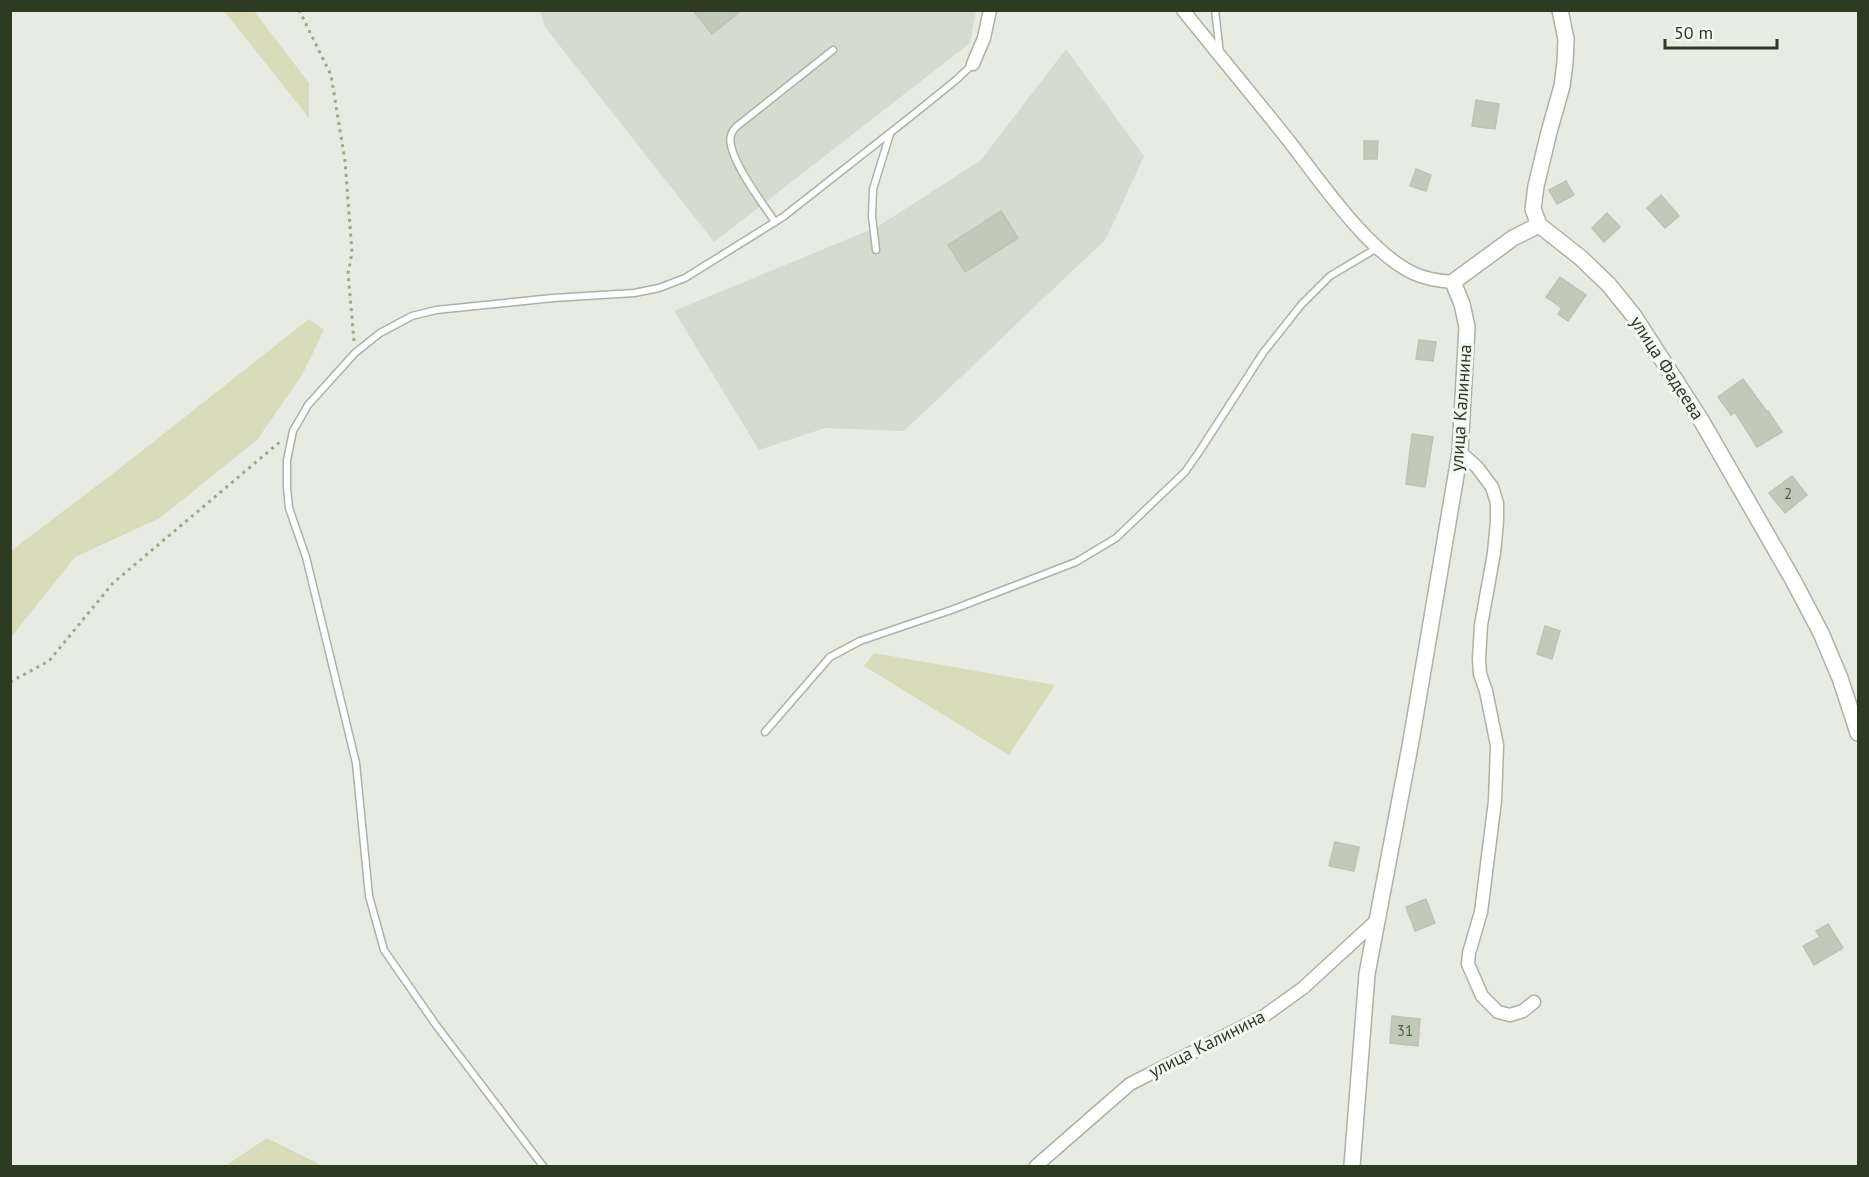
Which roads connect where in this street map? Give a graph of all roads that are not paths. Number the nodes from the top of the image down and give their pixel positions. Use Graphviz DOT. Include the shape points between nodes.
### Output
graph roads {
  1 [pos="990,10"];
  2 [pos="1183,10"];
  3 [pos="1215,10"];
  4 [pos="1560,10"];
  5 [pos="833,50"];
  6 [pos="1221,57"];
  7 [pos="973,64"];
  8 [pos="890,133"];
  9 [pos="775,222"];
  10 [pos="1539,225"];
  11 [pos="1377,248"];
  12 [pos="876,250"];
  13 [pos="1453,282"];
  14 [pos="1460,452"];
  15 [pos="765,732"];
  16 [pos="1858,733"];
  17 [pos="1377,920"];
  18 [pos="1534,1002"];
  19 [pos="543,1167"];
  20 [pos="1036,1167"];
  21 [pos="1352,1167"];
  1 -- 7 [label="street"];
  2 -- 6 [label="street"];
  3 -- 6 [label="lane"];
  4 -- 10 [label="street" via="1566,39 1565,63 1536,186 1533,209"];
  5 -- 9 [label="lane" via="736,127 731,136 731,148 739,166"];
  6 -- 11 [label="street"];
  7 -- 8 [label="lane"];
  8 -- 9 [label="lane"];
  8 -- 12 [label="lane" via="873,189"];
  9 -- 19 [label="lane" via="685,278 659,288 436,310 412,316 380,333 355,353 308,405 293,431 287,460 290,508 306,557 356,763 369,896 384,950"];
  10 -- 13 [label="street" via="1513,238"];
  10 -- 16 [label="street, улица Фадеева" via="1609,285 1634,316 1701,420 1821,633"];
  11 -- 13 [label="street" via="1412,273"];
  11 -- 15 [label="lane" via="1330,276 1301,305 1263,353 1185,472 1116,538 1076,562 860,641 830,657"];
  13 -- 14 [label="street, улица Калинина" via="1467,327"];
  14 -- 17 [label="street, улица Калинина"];
  14 -- 18 [label="street" via="1492,487 1497,503 1479,659 1497,745 1495,801 1481,912 1468,964 1482,996 1498,1012 1510,1015"];
  17 -- 20 [label="street, улица Калинина" via="1303,988 1264,1016 1130,1084"];
  17 -- 21 [label="street, улица Калинина" via="1367,974"];
}
